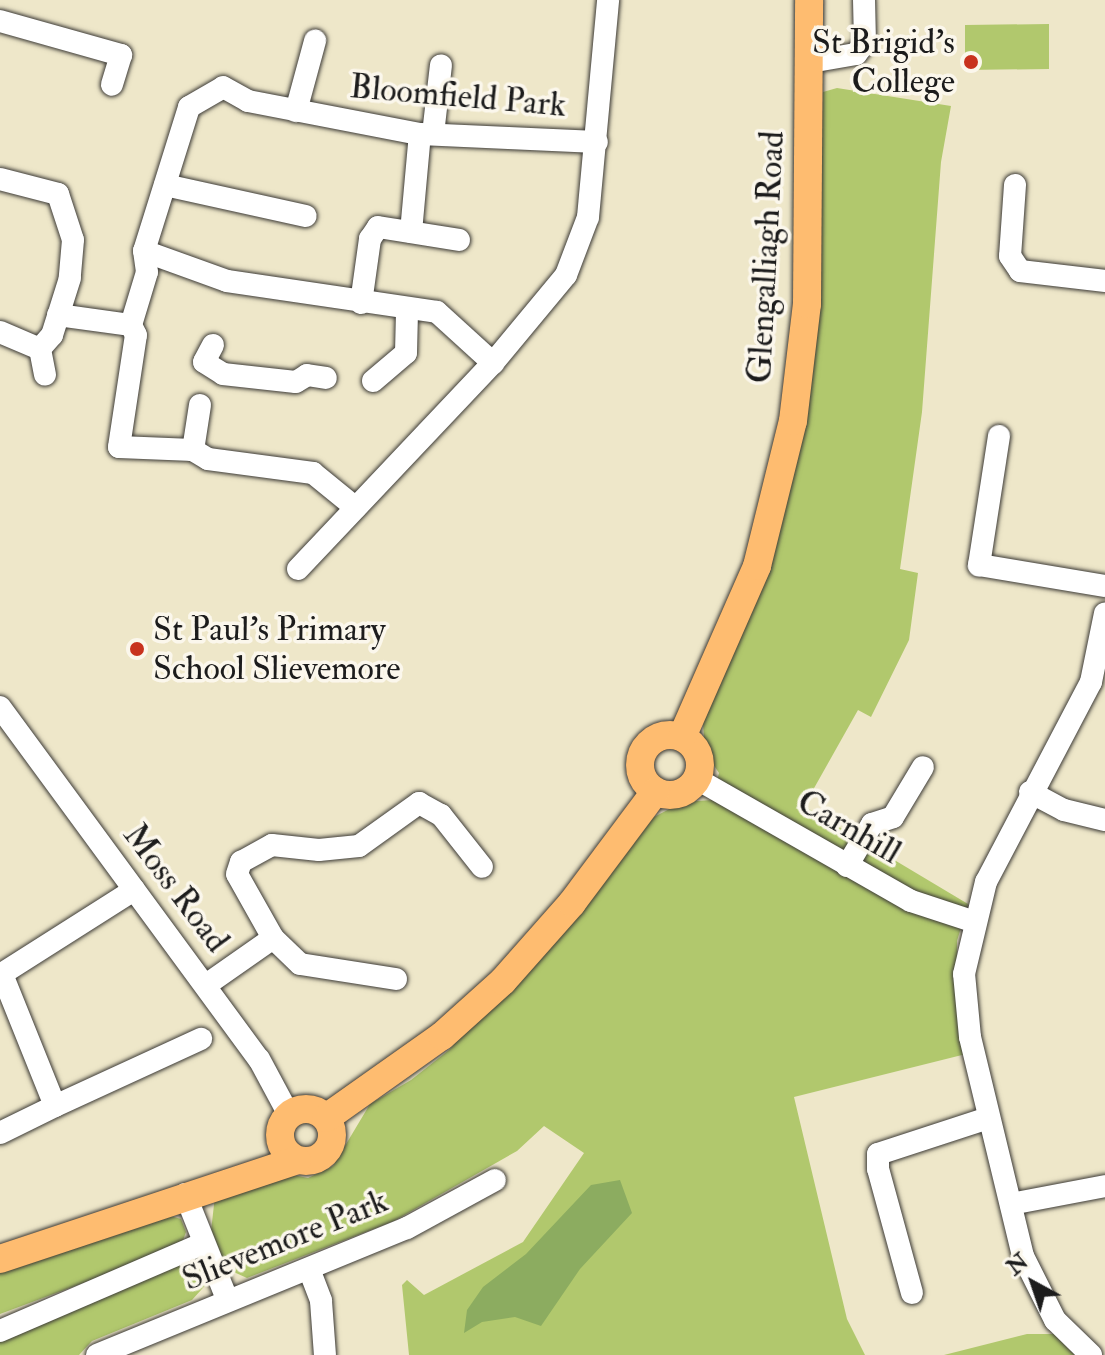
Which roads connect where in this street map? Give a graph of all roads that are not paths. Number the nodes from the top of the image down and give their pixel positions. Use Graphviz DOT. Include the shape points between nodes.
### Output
graph roads {
  1 [pos="608,0"];
  2 [pos="809,0"];
  3 [pos="864,0"];
  4 [pos="0,21"];
  5 [pos="315,41"];
  6 [pos="810,62"];
  7 [pos="441,65"];
  8 [pos="112,85"];
  9 [pos="296,111"];
  10 [pos="426,134"];
  11 [pos="597,142"];
  12 [pos="0,179"];
  13 [pos="165,185"];
  14 [pos="1015,185"];
  15 [pos="306,216"];
  16 [pos="411,232"];
  17 [pos="459,240"];
  18 [pos="149,252"];
  19 [pos="1105,281"];
  20 [pos="361,303"];
  21 [pos="407,311"];
  22 [pos="58,315"];
  23 [pos="131,325"];
  24 [pos="0,332"];
  25 [pos="213,345"];
  26 [pos="40,349"];
  27 [pos="493,363"];
  28 [pos="45,375"];
  29 [pos="326,378"];
  30 [pos="373,381"];
  31 [pos="200,405"];
  32 [pos="999,436"];
  33 [pos="193,450"];
  34 [pos="356,508"];
  35 [pos="298,569"];
  36 [pos="1105,586"];
  37 [pos="1105,613"];
  38 [pos="1098,684"];
  39 [pos="0,707"];
  40 [pos="682,737"];
  41 [pos="923,767"];
  42 [pos="697,779"];
  43 [pos="655,792"];
  44 [pos="1030,792"];
  45 [pos="1105,820"];
  46 [pos="847,866"];
  47 [pos="482,867"];
  48 [pos="134,890"];
  49 [pos="972,921"];
  50 [pos="273,938"];
  51 [pos="1,975"];
  52 [pos="396,979"];
  53 [pos="206,985"];
  54 [pos="201,1039"];
  55 [pos="55,1106"];
  56 [pos="326,1118"];
  57 [pos="988,1118"];
  58 [pos="284,1122"];
  59 [pos="0,1133"];
  60 [pos="297,1160"];
  61 [pos="227,1179"];
  62 [pos="495,1180"];
  63 [pos="1105,1186"];
  64 [pos="185,1194"];
  65 [pos="1011,1204"];
  66 [pos="204,1243"];
  67 [pos="0,1259"];
  68 [pos="309,1269"];
  69 [pos="912,1293"];
  70 [pos="227,1299"];
  71 [pos="0,1331"];
  72 [pos="97,1355"];
  73 [pos="325,1355"];
  74 [pos="1091,1355"];
  1 -- 11 [label="street, Bloomfield Park"];
  2 -- 6 [label="main road, Glengalliagh Road"];
  3 -- 6 [label="street" via="865,43 856,54"];
  4 -- 8 [label="street" via="121,55"];
  5 -- 9 [label="street"];
  6 -- 40 [label="main road, Glengalliagh Road" via="807,304 793,421 757,566"];
  7 -- 10 [label="street"];
  9 -- 10 [label="street, Bloomfield Park"];
  9 -- 13 [label="street, Bloomfield Park" via="248,101 223,87 189,107"];
  10 -- 11 [label="street, Bloomfield Park"];
  10 -- 16 [label="street"];
  11 -- 27 [label="street, Bloomfield Park" via="588,217 566,275"];
  12 -- 22 [label="street" via="58,194 73,240 70,278"];
  13 -- 15 [label="street"];
  13 -- 18 [label="street"];
  14 -- 19 [label="street" via="1010,256 1020,271"];
  16 -- 17 [label="street"];
  16 -- 20 [label="street" via="378,227 370,239"];
  18 -- 20 [label="street" via="227,281"];
  18 -- 23 [label="street"];
  20 -- 21 [label="street"];
  21 -- 27 [label="street" via="437,312"];
  21 -- 30 [label="street" via="406,353"];
  22 -- 23 [label="street"];
  22 -- 26 [label="street"];
  23 -- 33 [label="street" via="136,335 119,447"];
  24 -- 26 [label="street"];
  25 -- 29 [label="street" via="204,362 223,374 296,382 307,375"];
  26 -- 28 [label="street"];
  27 -- 34 [label="street, Bloomfield Park"];
  31 -- 33 [label="street"];
  32 -- 36 [label="street" via="979,565"];
  33 -- 34 [label="street" via="208,459 313,473"];
  34 -- 35 [label="street, Bloomfield Park"];
  37 -- 38 [label="street"];
  38 -- 44 [label="street"];
  39 -- 48 [label="street, Moss Road"];
  40 -- 42 [label="main road" via="697,751"];
  40 -- 43 [label="main road" via="657,737 644,749 639,768"];
  41 -- 46 [label="street" via="893,817 872,824"];
  42 -- 43 [label="main road" via="682,793"];
  42 -- 46 [label="street, Carnhill"];
  43 -- 56 [label="main road" via="572,903 503,981 442,1036"];
  44 -- 45 [label="street" via="1064,810"];
  44 -- 49 [label="street"];
  46 -- 49 [label="street, Carnhill" via="911,901"];
  47 -- 50 [label="street" via="441,815 419,803 359,846 319,850 272,845 253,852 237,874"];
  48 -- 51 [label="street"];
  48 -- 53 [label="street, Moss Road"];
  49 -- 57 [label="street" via="964,974 970,1037"];
  50 -- 52 [label="street" via="300,964 319,971"];
  50 -- 53 [label="street"];
  51 -- 55 [label="street"];
  53 -- 58 [label="street, Moss Road" via="259,1059"];
  54 -- 55 [label="street"];
  55 -- 59 [label="street"];
  56 -- 58 [label="main road" via="312,1109"];
  56 -- 60 [label="main road" via="333,1133 328,1150 314,1160"];
  57 -- 65 [label="street"];
  57 -- 69 [label="street" via="878,1154"];
  58 -- 60 [label="main road" via="284,1150"];
  58 -- 61 [label="main road"];
  60 -- 61 [label="main road"];
  61 -- 64 [label="main road"];
  62 -- 68 [label="street, Slievemore Park" via="407,1228"];
  63 -- 65 [label="street"];
  64 -- 66 [label="street"];
  64 -- 67 [label="main road"];
  65 -- 74 [label="street" via="1037,1290 1070,1337"];
  66 -- 70 [label="street"];
  66 -- 71 [label="street, Slievemore Park"];
  68 -- 70 [label="street, Slievemore Park"];
  68 -- 73 [label="street" via="321,1301"];
  70 -- 72 [label="street, Slievemore Park"];
}
